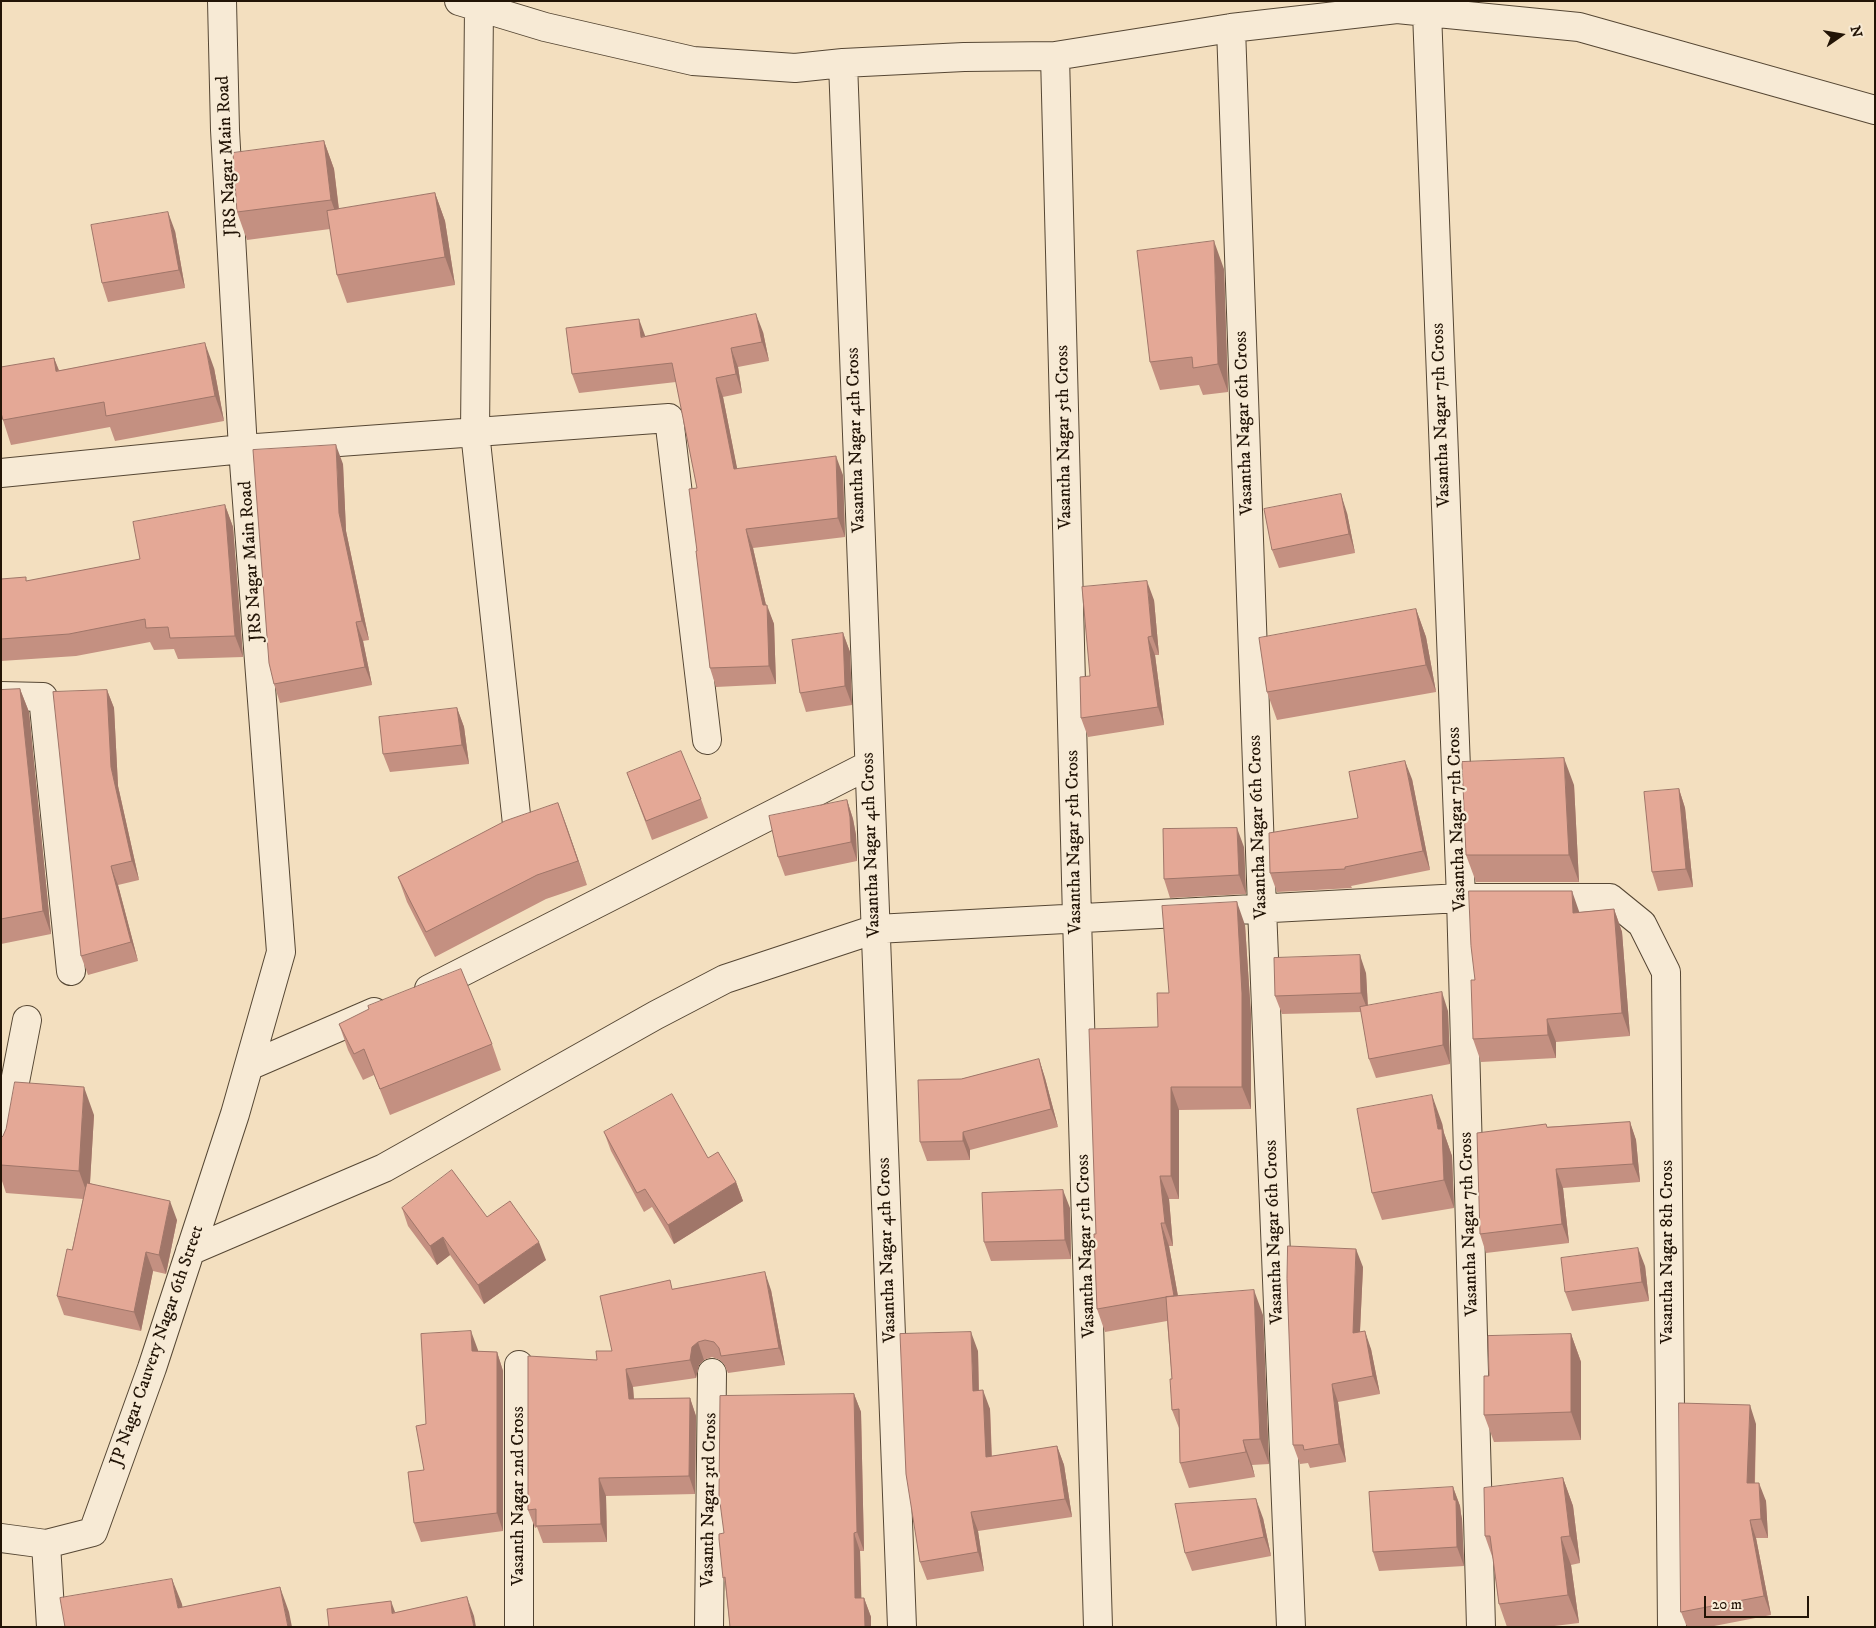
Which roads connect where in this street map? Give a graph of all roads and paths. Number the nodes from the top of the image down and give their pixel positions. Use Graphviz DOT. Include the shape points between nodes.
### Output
graph roads {
  1 [pos="222,1"];
  2 [pos="469,4"];
  3 [pos="1428,12"];
  4 [pos="1231,28"];
  5 [pos="1055,56"];
  6 [pos="843,63"];
  7 [pos="1875,110"];
  8 [pos="475,432"];
  9 [pos="243,449"];
  10 [pos="1,473"];
  11 [pos="1,696"];
  12 [pos="707,740"];
  13 [pos="869,765"];
  14 [pos="517,824"];
  15 [pos="1461,898"];
  16 [pos="1262,908"];
  17 [pos="1077,918"];
  18 [pos="876,929"];
  19 [pos="71,971"];
  20 [pos="27,1020"];
  21 [pos="249,1066"];
  22 [pos="235,1114"];
  23 [pos="1,1154"];
  24 [pos="190,1251"];
  25 [pos="519,1365"];
  26 [pos="712,1373"];
  27 [pos="1,1538"];
  28 [pos="46,1544"];
  29 [pos="52,1627"];
  30 [pos="519,1627"];
  31 [pos="709,1627"];
  32 [pos="902,1627"];
  33 [pos="1098,1627"];
  34 [pos="1291,1627"];
  35 [pos="1481,1627"];
  36 [pos="1672,1627"];
  1 -- 9 [label="street, JRS Nagar Main Road" via="225,130"];
  2 -- 6 [label="street" via="545,27 693,61 795,68"];
  2 -- 8 [label="street"];
  3 -- 4 [label="street" via="1398,9"];
  3 -- 7 [label="street" via="1579,27"];
  3 -- 15 [label="street, Vasantha Nagar 7th Cross"];
  4 -- 5 [label="street"];
  4 -- 16 [label="street, Vasantha Nagar 6th Cross"];
  5 -- 6 [label="street"];
  5 -- 17 [label="street, Vasantha Nagar 5th Cross"];
  6 -- 13 [label="street, Vasantha Nagar 4th Cross"];
  8 -- 9 [label="street"];
  8 -- 12 [label="street" via="669,418"];
  8 -- 14 [label="street"];
  9 -- 10 [label="street"];
  9 -- 21 [label="street, JRS Nagar Main Road" via="281,952"];
  11 -- 19 [label="street" via="44,697"];
  13 -- 18 [label="street, Vasantha Nagar 4th Cross"];
  13 -- 21 [label="street" via="405,999"];
  15 -- 16 [label="street"];
  15 -- 35 [label="street, Vasantha Nagar 7th Cross"];
  15 -- 36 [label="street, Vasantha Nagar 8th Cross" via="1610,898 1642,924 1666,972"];
  16 -- 17 [label="street"];
  16 -- 34 [label="street, Vasantha Nagar 6th Cross"];
  17 -- 18 [label="street"];
  17 -- 33 [label="street, Vasantha Nagar 5th Cross"];
  18 -- 24 [label="street" via="725,980 656,1015 384,1168"];
  18 -- 32 [label="street, Vasantha Nagar 4th Cross"];
  20 -- 23 [label="street"];
  21 -- 22 [label="street, JRS Nagar Main Road"];
  22 -- 24 [label="street, JP Nagar Cauvery Nagar 6th Street"];
  24 -- 28 [label="street, JP Nagar Cauvery Nagar 6th Street" via="93,1532"];
  25 -- 30 [label="street, Vasanth Nagar 2nd Cross"];
  26 -- 31 [label="street, Vasanth Nagar 3rd Cross"];
  27 -- 28 [label="street"];
  28 -- 29 [label="street"];
}
